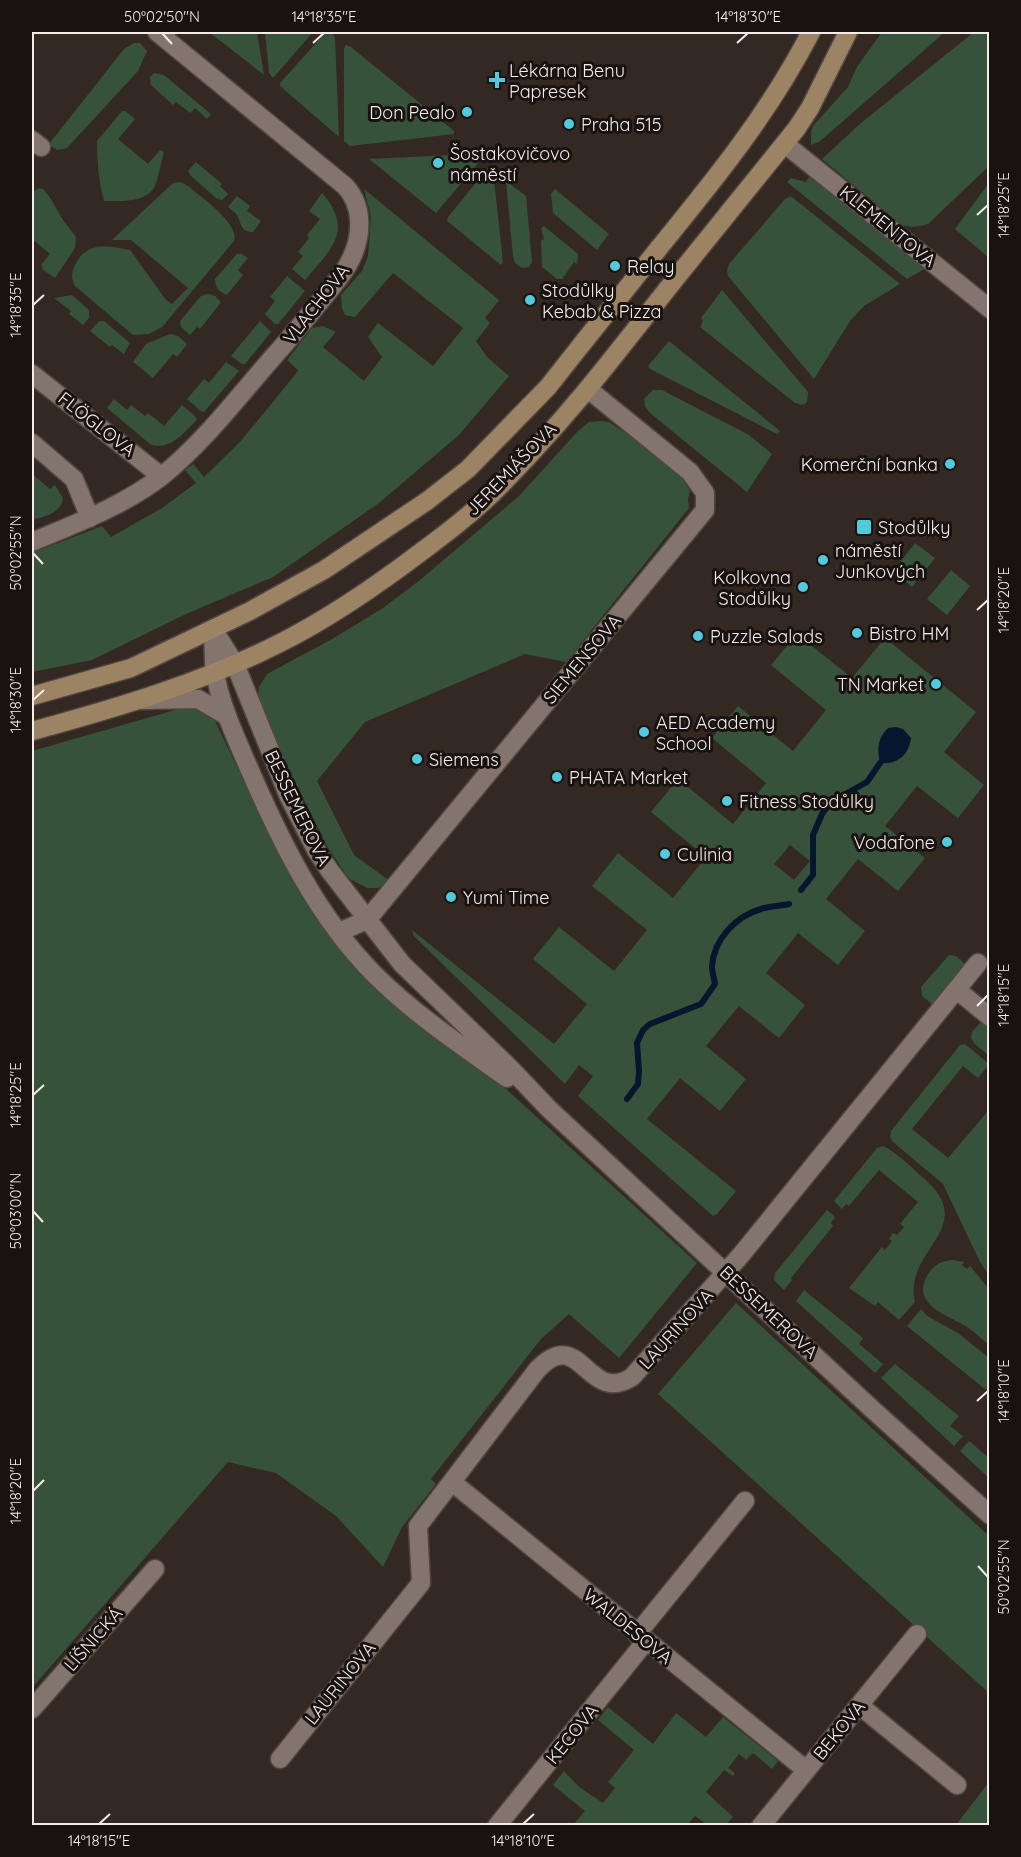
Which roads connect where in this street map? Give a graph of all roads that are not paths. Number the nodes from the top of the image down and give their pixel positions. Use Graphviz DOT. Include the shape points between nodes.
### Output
graph roads {
  1 [pos="156,32"];
  2 [pos="811,32"];
  3 [pos="848,32"];
  4 [pos="862,32"];
  5 [pos="837,54"];
  6 [pos="785,144"];
  7 [pos="990,309"];
  8 [pos="32,374"];
  9 [pos="588,389"];
  10 [pos="32,443"];
  11 [pos="161,476"];
  12 [pos="90,518"];
  13 [pos="32,542"];
  14 [pos="213,629"];
  15 [pos="235,664"];
  16 [pos="215,672"];
  17 [pos="32,696"];
  18 [pos="140,700"];
  19 [pos="227,716"];
  20 [pos="32,731"];
  21 [pos="367,920"];
  22 [pos="339,932"];
  23 [pos="978,963"];
  24 [pos="957,990"];
  25 [pos="990,1017"];
  26 [pos="549,1109"];
  27 [pos="727,1273"];
  28 [pos="452,1482"];
  29 [pos="744,1501"];
  30 [pos="990,1515"];
  31 [pos="155,1569"];
  32 [pos="916,1634"];
  33 [pos="642,1638"];
  34 [pos="859,1705"];
  35 [pos="32,1709"];
  36 [pos="280,1759"];
  37 [pos="806,1770"];
  38 [pos="957,1785"];
  39 [pos="497,1826"];
  40 [pos="760,1826"];
  1 -- 11 [label="street, VLACHOVA" via="332,174 354,199 360,225 348,264 318,305 194,447"];
  2 -- 14 [label="main road, JEREMIÁŠOVA, bridge" via="768,107 729,162 548,387 468,469 324,570"];
  3 -- 5 [label="main road, JEREMIÁŠOVA"];
  4 -- 5 [label="main road"];
  5 -- 6 [label="main road, JEREMIÁŠOVA" via="810,108"];
  6 -- 7 [label="street, KLEMENTOVA"];
  6 -- 9 [label="main road, JEREMIÁŠOVA, bridge"];
  8 -- 11 [label="street, FLÖGLOVA"];
  9 -- 15 [label="main road, JEREMIÁŠOVA" via="491,494 453,527 347,605"];
  9 -- 21 [label="street, SIEMENSOVA" via="690,472 705,493 705,510"];
  10 -- 12 [label="street" via="74,479"];
  11 -- 12 [label="street, VLACHOVA" via="127,500"];
  12 -- 13 [label="street, VLACHOVA"];
  14 -- 15 [label="street, BESSEMEROVA"];
  14 -- 16 [label="street, BESSEMEROVA"];
  14 -- 17 [label="main road, JEREMIÁŠOVA" via="131,668"];
  15 -- 16 [label="main road, JEREMIÁŠOVA"];
  15 -- 21 [label="street, BESSEMEROVA" via="303,826 330,871"];
  16 -- 18 [label="main road, JEREMIÁŠOVA"];
  16 -- 19 [label="street, BESSEMEROVA"];
  18 -- 19 [label="street" via="198,699"];
  18 -- 20 [label="main road, JEREMIÁŠOVA"];
  19 -- 22 [label="street, BESSEMEROVA" via="284,843"];
  21 -- 22 [label="street, SIEMENSOVA"];
  21 -- 26 [label="street, BESSEMEROVA" via="402,964"];
  22 -- 26 [label="street, BESSEMEROVA" via="373,974 406,1004"];
  23 -- 24 [label="street, LAURINOVA"];
  24 -- 25 [label="street"];
  24 -- 27 [label="street, LAURINOVA"];
  26 -- 27 [label="street, BESSEMEROVA"];
  27 -- 28 [label="street, LAURINOVA" via="625,1382 606,1383 566,1355 546,1360"];
  27 -- 30 [label="street, BESSEMEROVA"];
  28 -- 33 [label="street, WALDESOVA"];
  28 -- 36 [label="street, LAURINOVA" via="418,1526 421,1583"];
  29 -- 33 [label="street, KECOVA"];
  31 -- 35 [label="street, LÍŠNICKÁ"];
  32 -- 34 [label="street, BEKOVA"];
  33 -- 37 [label="street, WALDESOVA"];
  33 -- 39 [label="street, KECOVA"];
  34 -- 37 [label="street, BEKOVA"];
  34 -- 38 [label="street"];
  37 -- 40 [label="street, BEKOVA"];
}
